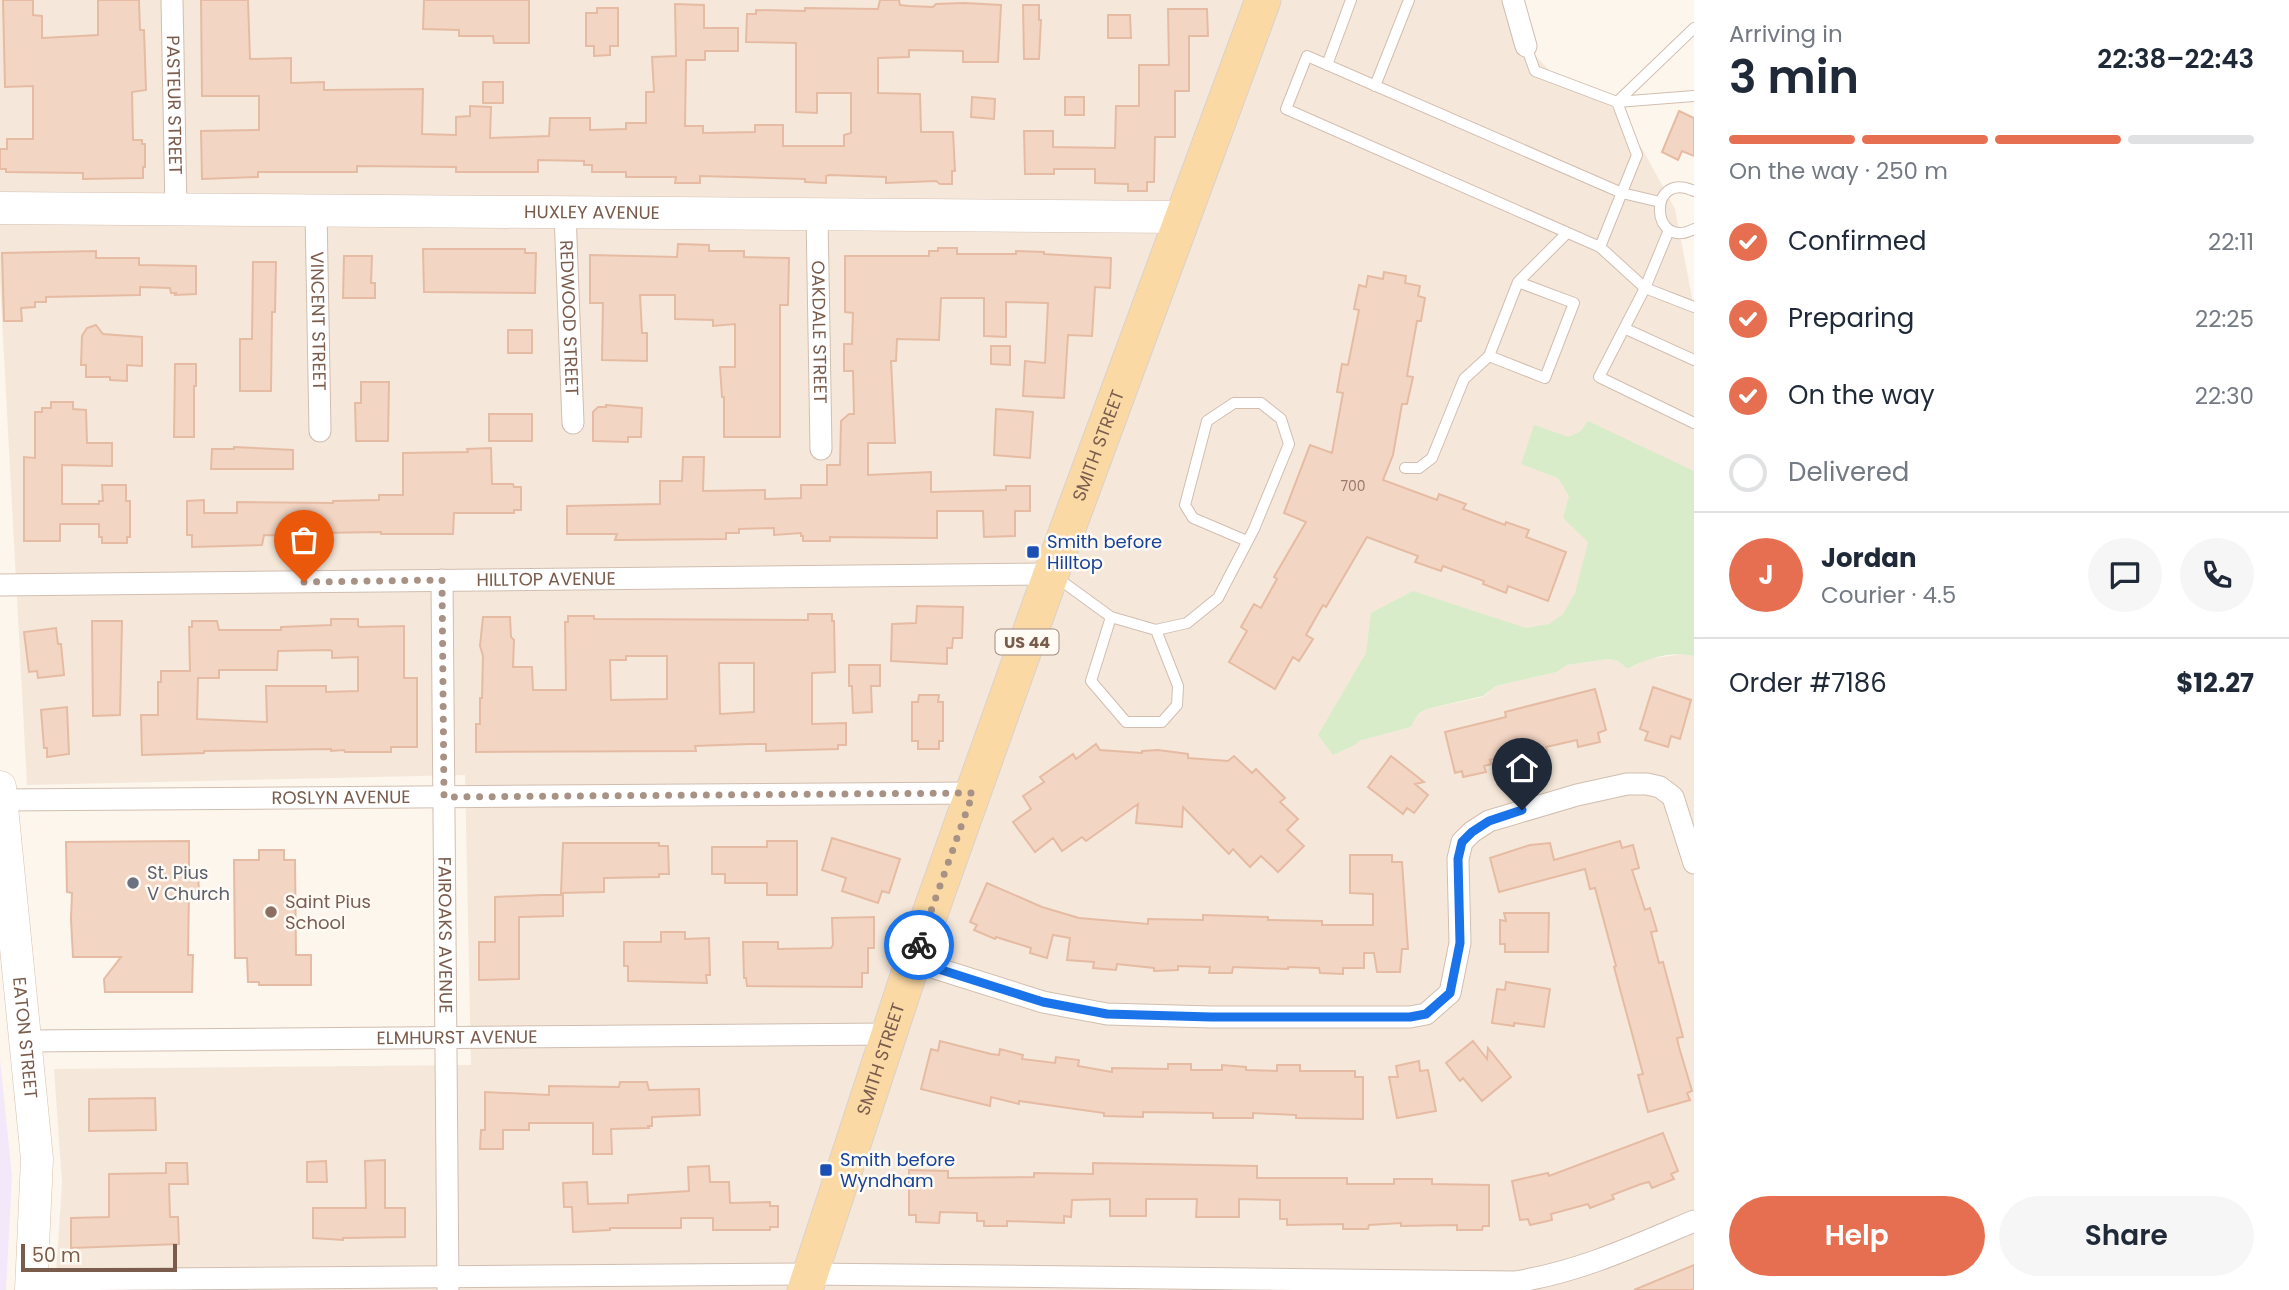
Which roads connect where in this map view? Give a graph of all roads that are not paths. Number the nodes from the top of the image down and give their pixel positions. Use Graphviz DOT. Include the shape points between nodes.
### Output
graph roads {
  1 [pos="172,0"];
  2 [pos="1263,0"];
  3 [pos="1351,0"];
  4 [pos="1409,0"];
  5 [pos="1513,0"];
  6 [pos="1694,28"];
  7 [pos="1525,46"];
  8 [pos="1327,65"];
  9 [pos="1375,86"];
  10 [pos="1694,96"];
  11 [pos="1617,102"];
  12 [pos="1694,191"];
  13 [pos="1622,193"];
  14 [pos="1660,202"];
  15 [pos="0,208"];
  16 [pos="176,210"];
  17 [pos="316,211"];
  18 [pos="565,213"];
  19 [pos="817,215"];
  20 [pos="1183,218"];
  21 [pos="1694,229"];
  22 [pos="1669,230"];
  23 [pos="1567,233"];
  24 [pos="1600,247"];
  25 [pos="1518,282"];
  26 [pos="1645,288"];
  27 [pos="1694,307"];
  28 [pos="1626,329"];
  29 [pos="1489,356"];
  30 [pos="1694,360"];
  31 [pos="1694,423"];
  32 [pos="573,424"];
  33 [pos="320,431"];
  34 [pos="821,449"];
  35 [pos="1405,468"];
  36 [pos="1247,541"];
  37 [pos="1051,574"];
  38 [pos="442,580"];
  39 [pos="0,585"];
  40 [pos="1111,617"];
  41 [pos="1156,630"];
  42 [pos="973,793"];
  43 [pos="1,794"];
  44 [pos="444,797"];
  45 [pos="1694,863"];
  46 [pos="913,961"];
  47 [pos="888,1034"];
  48 [pos="446,1037"];
  49 [pos="27,1041"];
  50 [pos="1694,1221"];
  51 [pos="827,1282"];
  52 [pos="448,1283"];
  53 [pos="1156,1284"];
  54 [pos="31,1285"];
  55 [pos="1517,1286"];
  1 -- 16 [label="street, PASTEUR STREET"];
  2 -- 20 [label="main road, SMITH STREET / US 44"];
  3 -- 8 [label="lane"];
  4 -- 9 [label="lane"];
  5 -- 7 [label="street"];
  6 -- 11 [label="lane"];
  7 -- 11 [label="lane" via="1535,71"];
  8 -- 9 [label="lane"];
  8 -- 23 [label="lane" via="1307,56 1286,109"];
  9 -- 13 [label="lane"];
  10 -- 11 [label="lane"];
  11 -- 13 [label="lane" via="1637,155"];
  12 -- 14 [label="lane" via="1670,190"];
  13 -- 14 [label="lane"];
  13 -- 24 [label="lane"];
  14 -- 22 [label="lane" via="1660,218"];
  15 -- 16 [label="street, HUXLEY AVENUE"];
  16 -- 17 [label="street, HUXLEY AVENUE"];
  17 -- 18 [label="street, HUXLEY AVENUE"];
  17 -- 33 [label="street, VINCENT STREET"];
  18 -- 19 [label="street, HUXLEY AVENUE"];
  18 -- 32 [label="street, REDWOOD STREET"];
  19 -- 20 [label="street, HUXLEY AVENUE"];
  19 -- 34 [label="street, OAKDALE STREET"];
  20 -- 37 [label="main road, SMITH STREET / US 44"];
  21 -- 22 [label="lane" via="1683,233"];
  22 -- 26 [label="lane"];
  23 -- 24 [label="lane"];
  23 -- 25 [label="lane"];
  24 -- 26 [label="lane"];
  25 -- 29 [label="lane"];
  25 -- 29 [label="lane" via="1574,303 1545,378"];
  26 -- 27 [label="lane"];
  26 -- 28 [label="lane"];
  28 -- 30 [label="lane"];
  28 -- 31 [label="lane" via="1599,377"];
  29 -- 35 [label="lane" via="1464,379 1432,458 1419,468"];
  36 -- 36 [label="lane" via="1289,444 1281,419 1261,404 1234,404 1207,421 1185,505 1193,518"];
  36 -- 41 [label="lane" via="1218,598 1187,623"];
  37 -- 38 [label="street, HILLTOP AVENUE"];
  37 -- 40 [label="lane"];
  37 -- 42 [label="main road, SMITH STREET / US 44"];
  38 -- 39 [label="street, HILLTOP AVENUE"];
  38 -- 44 [label="street, FAIROAKS AVENUE"];
  40 -- 41 [label="lane"];
  40 -- 41 [label="lane" via="1091,681 1126,722 1162,722 1178,705 1178,686"];
  42 -- 44 [label="street, ROSLYN AVENUE"];
  42 -- 46 [label="main road, SMITH STREET / US 44"];
  43 -- 44 [label="street, ROSLYN AVENUE"];
  43 -- 49 [label="street, EATON STREET"];
  44 -- 48 [label="street, FAIROAKS AVENUE"];
  45 -- 46 [label="street" via="1673,797 1647,784 1577,795 1489,821 1462,842 1458,859 1460,943 1450,993 1426,1014 1410,1017 1107,1014 1043,1002"];
  46 -- 47 [label="main road, SMITH STREET / US 44"];
  47 -- 48 [label="street, ELMHURST AVENUE"];
  47 -- 51 [label="main road, SMITH STREET / US 44"];
  48 -- 49 [label="street, ELMHURST AVENUE"];
  48 -- 52 [label="street, FAIROAKS AVENUE"];
  49 -- 54 [label="street, EATON STREET" via="37,1159"];
  50 -- 55 [label="street" via="1591,1265"];
  51 -- 52 [label="street"];
  51 -- 53 [label="street"];
  52 -- 54 [label="street"];
  53 -- 55 [label="street"];
}
